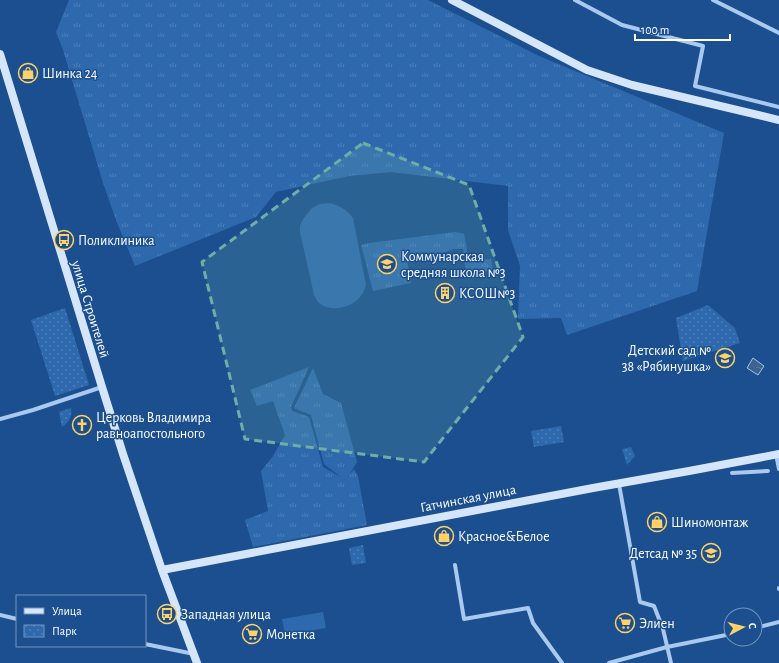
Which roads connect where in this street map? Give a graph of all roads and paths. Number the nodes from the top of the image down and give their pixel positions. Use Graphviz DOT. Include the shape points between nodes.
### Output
graph roads {
  1 [pos="452,0"];
  2 [pos="575,0"];
  3 [pos="713,0"];
  4 [pos="779,33"];
  5 [pos="0,54"];
  6 [pos="779,107"];
  7 [pos="779,120"];
  8 [pos="102,387"];
  9 [pos="0,419"];
  10 [pos="778,454"];
  11 [pos="779,469"];
  12 [pos="768,471"];
  13 [pos="732,473"];
  14 [pos="619,484"];
  15 [pos="454,565"];
  16 [pos="162,570"];
  17 [pos="0,615"];
  18 [pos="16,619"];
  19 [pos="779,622"];
  20 [pos="763,626"];
  21 [pos="723,636"];
  22 [pos="146,644"];
  23 [pos="667,647"];
  24 [pos="194,654"];
  25 [pos="197,663"];
  26 [pos="562,663"];
  27 [pos="609,663"];
  28 [pos="671,663"];
  1 -- 7 [label="main road" via="587,70 632,85"];
  2 -- 6 [label="street" via="622,25 703,46 695,86"];
  3 -- 4 [label="street"];
  5 -- 8 [label="main road, улица Строителей"];
  8 -- 9 [label="street"];
  8 -- 16 [label="main road, улица Строителей"];
  10 -- 11 [label="street"];
  10 -- 14 [label="main road, Гатчинская улица"];
  12 -- 13 [label="street"];
  14 -- 16 [label="main road, Гатчинская улица"];
  14 -- 23 [label="street" via="640,602 654,606"];
  15 -- 26 [label="street" via="464,619 528,608 533,624"];
  16 -- 24 [label="main road, улица Строителей"];
  17 -- 18 [label="street"];
  19 -- 20 [label="street"];
  21 -- 23 [label="street"];
  22 -- 24 [label="street"];
  23 -- 27 [label="street"];
  23 -- 28 [label="street"];
  24 -- 25 [label="main road, улица Строителей"];
}
